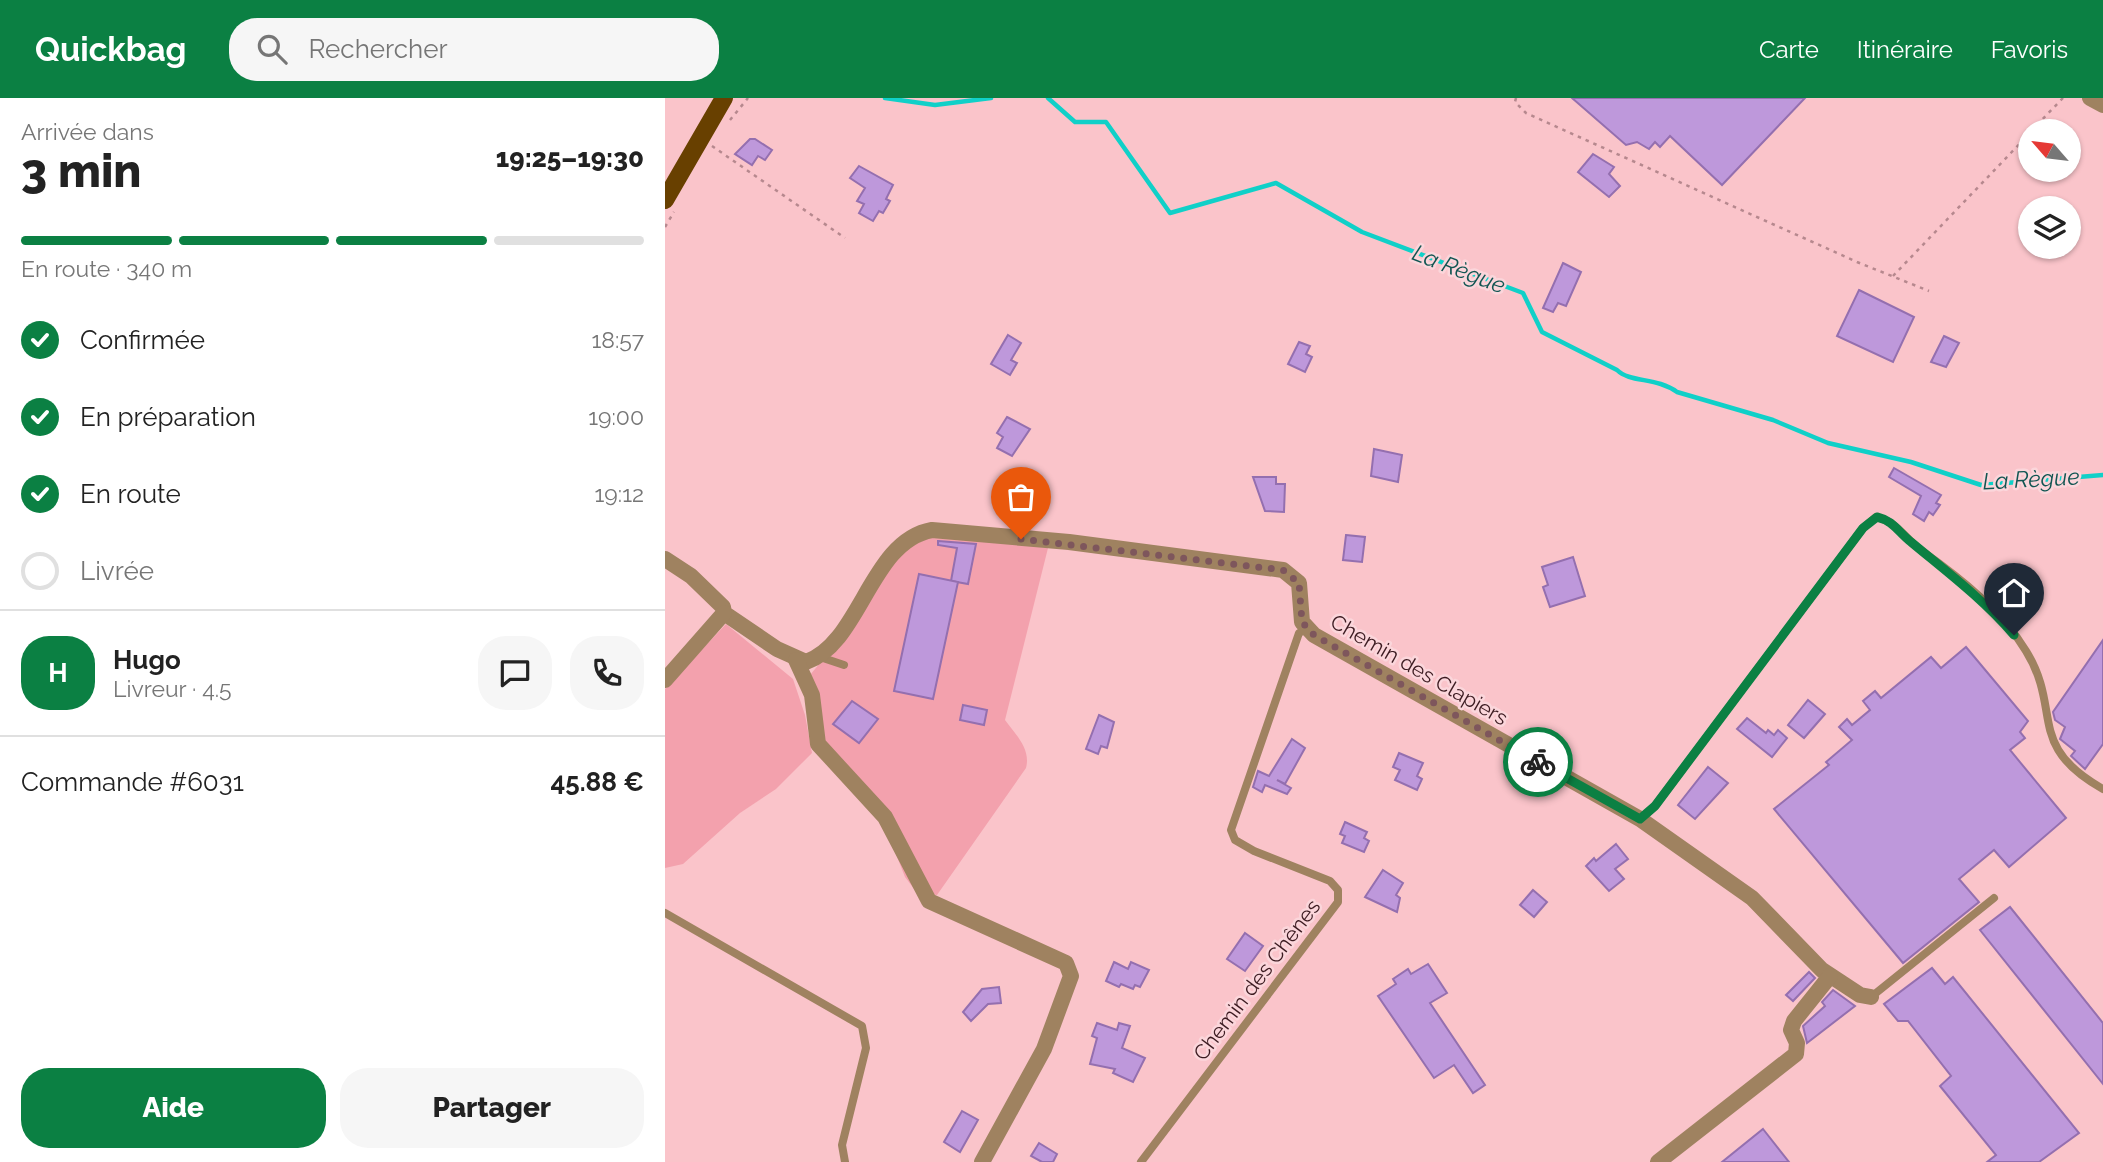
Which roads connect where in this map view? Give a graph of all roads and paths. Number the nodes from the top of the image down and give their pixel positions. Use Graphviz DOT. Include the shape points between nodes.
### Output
graph roads {
  1 [pos="1515,98"];
  2 [pos="2063,98"];
  3 [pos="2090,98"];
  4 [pos="717,100"];
  5 [pos="2103,104"];
  6 [pos="2043,119"];
  7 [pos="702,139"];
  8 [pos="2018,146"];
  9 [pos="665,200"];
  10 [pos="845,238"];
  11 [pos="1893,276"];
  12 [pos="1929,291"];
  13 [pos="665,559"];
  14 [pos="724,613"];
  15 [pos="1307,629"];
  16 [pos="820,657"];
  17 [pos="796,660"];
  18 [pos="844,665"];
  19 [pos="665,680"];
  20 [pos="2103,789"];
  21 [pos="1640,819"];
  22 [pos="1994,898"];
  23 [pos="665,913"];
  24 [pos="1830,976"];
  25 [pos="1871,997"];
  26 [pos="845,1162"];
  27 [pos="982,1162"];
  28 [pos="1141,1162"];
  29 [pos="1658,1162"];
  1 -- 11 [label="path" via="1526,113"];
  2 -- 6 [label="path"];
  3 -- 5 [label="street"];
  4 -- 7 [label="main road"];
  7 -- 9 [label="main road"];
  7 -- 10 [label="path"];
  8 -- 11 [label="path"];
  11 -- 12 [label="path"];
  13 -- 14 [label="street" via="691,576"];
  14 -- 17 [label="street"];
  14 -- 19 [label="street"];
  15 -- 16 [label="street, Chemin des Clapiers" via="1302,622 1299,583 1283,570 1069,542 932,530 904,540"];
  15 -- 21 [label="street, Chemin des Clapiers"];
  15 -- 28 [label="lane, Chemin des Chênes" via="1299,634 1231,830 1235,840 1254,851 1330,881 1338,890 1338,902"];
  16 -- 17 [label="street"];
  16 -- 18 [label="lane"];
  17 -- 27 [label="street" via="812,695 818,744 885,817 929,901 1066,963 1071,976 1044,1049"];
  20 -- 21 [label="lane" via="2059,755 2039,679 2014,635 1945,567 1889,520 1877,517 1863,528 1655,806"];
  21 -- 24 [label="street, Chemin des Clapiers" via="1752,898"];
  22 -- 25 [label="lane"];
  23 -- 26 [label="lane" via="862,1026 866,1048 842,1145"];
  24 -- 25 [label="street, Chemin des Clapiers"];
  24 -- 29 [label="street" via="1794,1021 1795,1054"];
}
